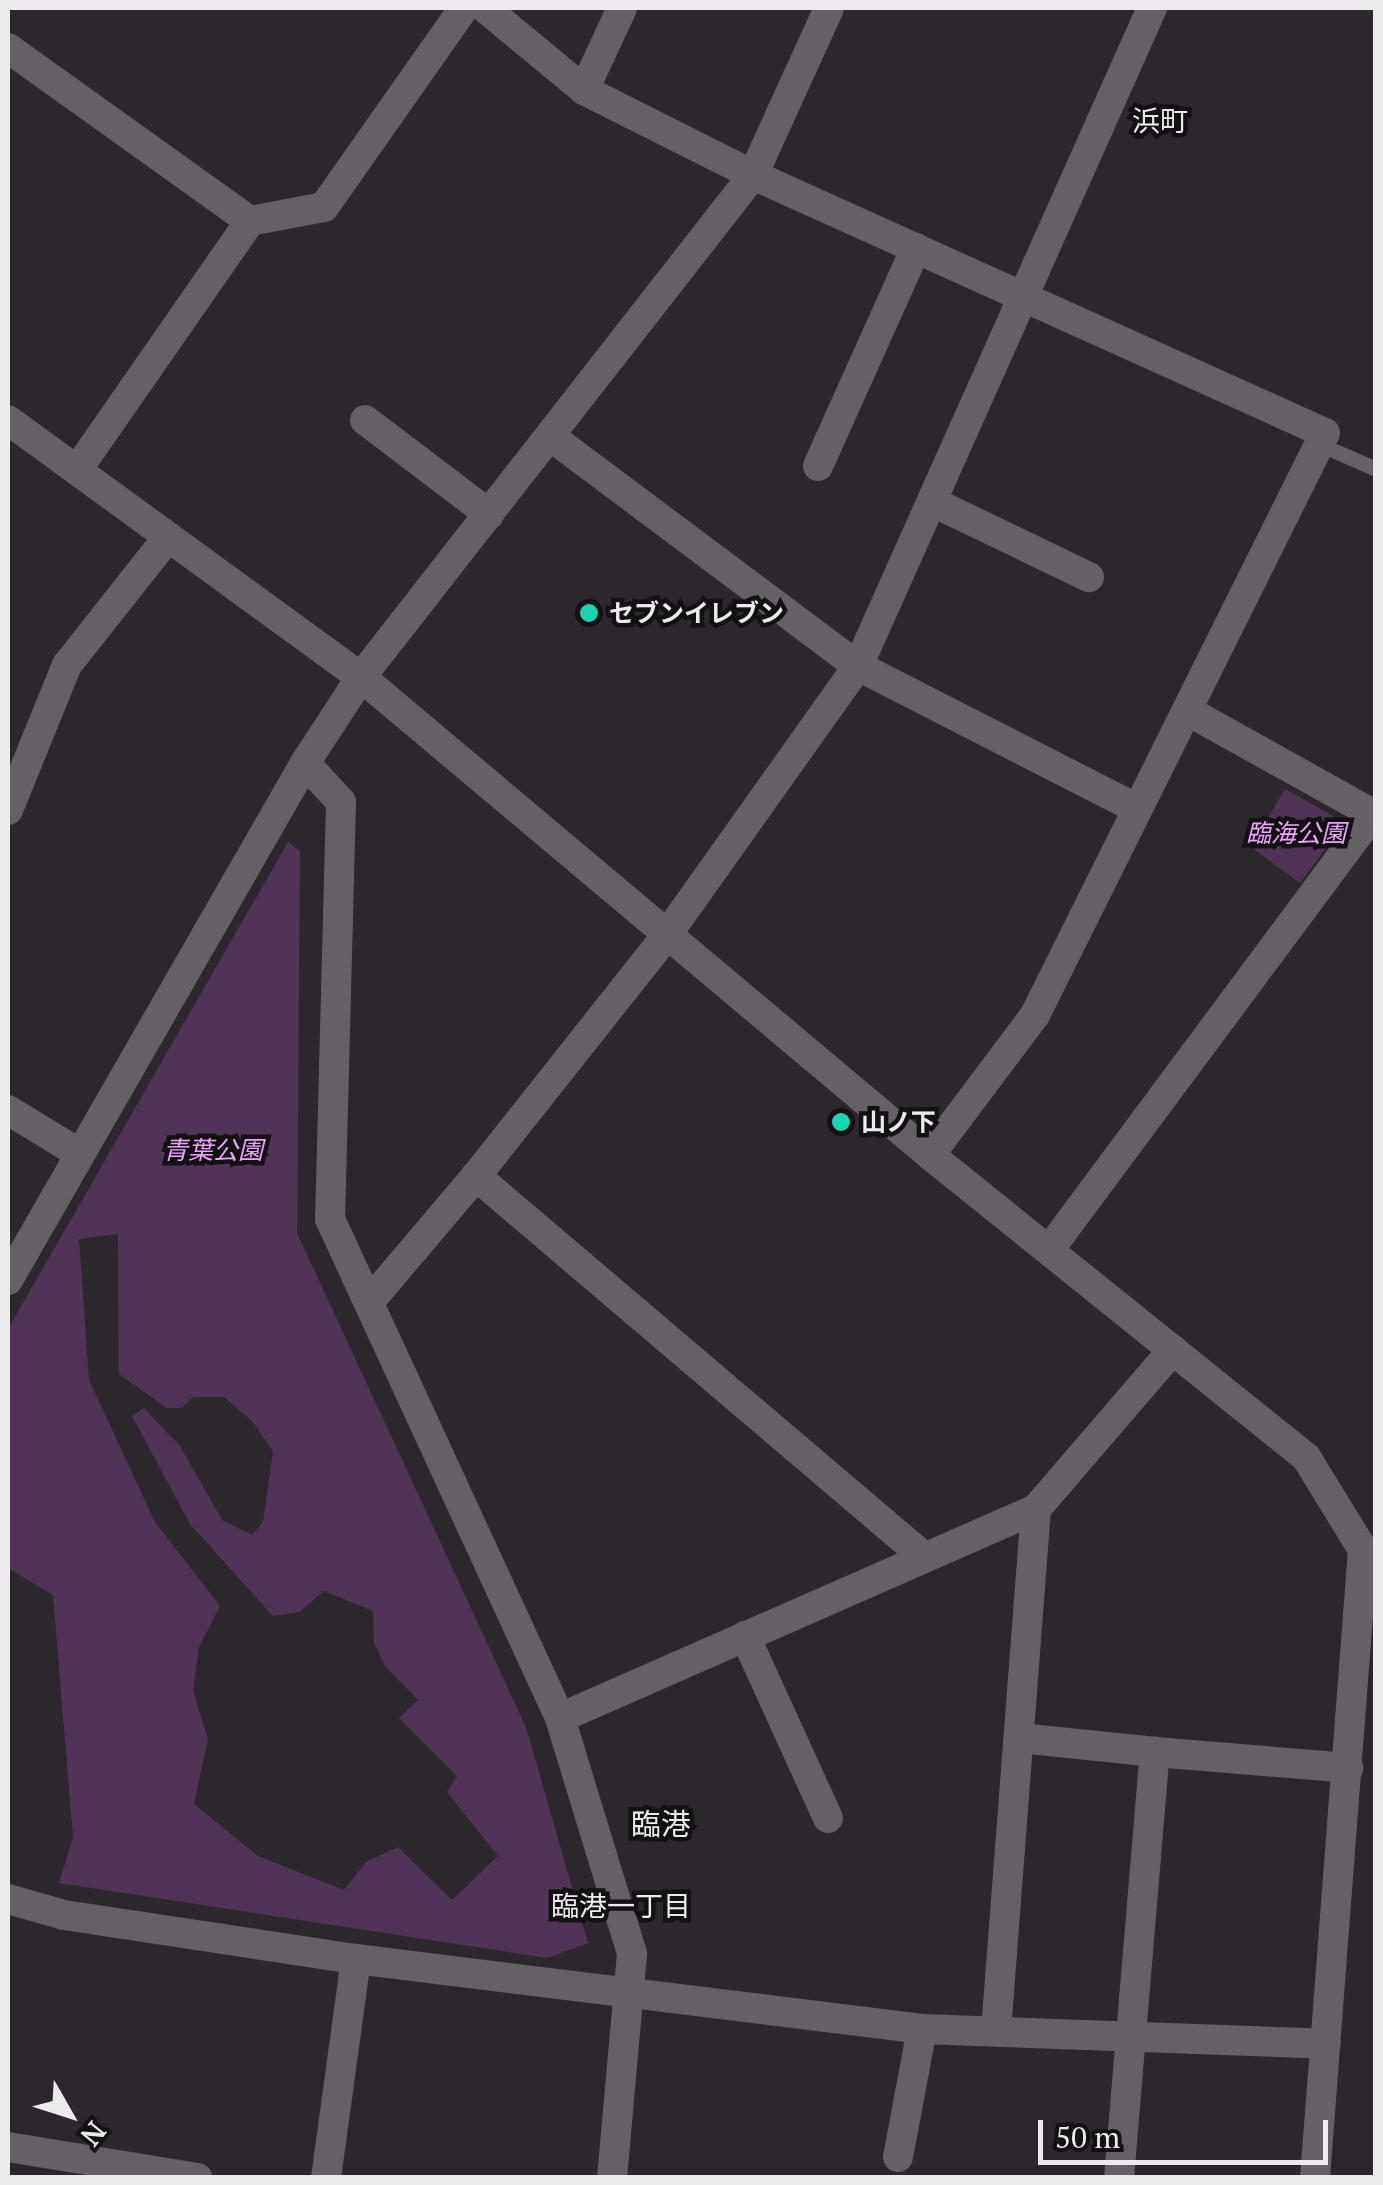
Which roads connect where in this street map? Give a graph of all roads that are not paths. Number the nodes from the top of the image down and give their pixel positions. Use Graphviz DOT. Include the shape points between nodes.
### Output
graph roads {
  1 [pos="464,8"];
  2 [pos="486,8"];
  3 [pos="622,8"];
  4 [pos="829,8"];
  5 [pos="1152,8"];
  6 [pos="8,48"];
  7 [pos="584,90"];
  8 [pos="753,176"];
  9 [pos="250,221"];
  10 [pos="916,248"];
  11 [pos="1024,298"];
  12 [pos="8,420"];
  13 [pos="364,420"];
  14 [pos="550,436"];
  15 [pos="1319,444"];
  16 [pos="818,466"];
  17 [pos="1376,469"];
  18 [pos="77,470"];
  19 [pos="935,503"];
  20 [pos="489,514"];
  21 [pos="168,537"];
  22 [pos="1089,577"];
  23 [pos="858,666"];
  24 [pos="362,677"];
  25 [pos="1188,711"];
  26 [pos="305,763"];
  27 [pos="16,764"];
  28 [pos="1134,807"];
  29 [pos="8,810"];
  30 [pos="666,936"];
  31 [pos="8,1110"];
  32 [pos="80,1154"];
  33 [pos="930,1154"];
  34 [pos="476,1176"];
  35 [pos="1049,1250"];
  36 [pos="8,1280"];
  37 [pos="370,1301"];
  38 [pos="1173,1350"];
  39 [pos="1036,1509"];
  40 [pos="1370,1550"];
  41 [pos="922,1556"];
  42 [pos="745,1636"];
  43 [pos="560,1718"];
  44 [pos="1020,1738"];
  45 [pos="1155,1752"];
  46 [pos="1348,1768"];
  47 [pos="828,1818"];
  48 [pos="8,1900"];
  49 [pos="356,1959"];
  50 [pos="629,1996"];
  51 [pos="922,2029"];
  52 [pos="996,2032"];
  53 [pos="1132,2032"];
  54 [pos="1326,2044"];
  55 [pos="8,2147"];
  56 [pos="898,2158"];
  57 [pos="197,2178"];
  58 [pos="326,2178"];
  59 [pos="612,2178"];
  60 [pos="1119,2178"];
  61 [pos="1314,2178"];
  1 -- 9 [label="street" via="324,208"];
  2 -- 7 [label="street"];
  3 -- 7 [label="street"];
  4 -- 8 [label="street"];
  5 -- 11 [label="street"];
  6 -- 9 [label="street"];
  7 -- 8 [label="street"];
  8 -- 10 [label="street"];
  8 -- 14 [label="street"];
  9 -- 18 [label="street"];
  10 -- 11 [label="street"];
  10 -- 16 [label="street"];
  11 -- 15 [label="street" via="1325,432"];
  11 -- 19 [label="street"];
  12 -- 18 [label="street"];
  13 -- 20 [label="street"];
  14 -- 20 [label="street"];
  14 -- 23 [label="street"];
  15 -- 17 [label="lane"];
  15 -- 25 [label="street"];
  18 -- 21 [label="street"];
  19 -- 22 [label="street"];
  19 -- 23 [label="street"];
  20 -- 24 [label="street"];
  21 -- 24 [label="street"];
  21 -- 27 [label="street" via="67,665"];
  23 -- 28 [label="street"];
  23 -- 30 [label="street"];
  24 -- 26 [label="street"];
  24 -- 30 [label="street"];
  25 -- 28 [label="street"];
  25 -- 35 [label="street" via="1373,814"];
  26 -- 32 [label="street"];
  26 -- 37 [label="street" via="341,802 330,1219"];
  27 -- 29 [label="street"];
  28 -- 33 [label="street" via="1035,1015"];
  30 -- 33 [label="street"];
  30 -- 34 [label="street"];
  31 -- 32 [label="street"];
  32 -- 36 [label="street"];
  33 -- 35 [label="street"];
  34 -- 37 [label="street"];
  34 -- 41 [label="street"];
  35 -- 38 [label="street"];
  37 -- 43 [label="street"];
  38 -- 39 [label="street"];
  38 -- 40 [label="street" via="1306,1457"];
  39 -- 41 [label="street"];
  39 -- 44 [label="street"];
  40 -- 46 [label="street"];
  41 -- 42 [label="street"];
  42 -- 43 [label="street"];
  42 -- 47 [label="street"];
  43 -- 50 [label="street" via="632,1954"];
  44 -- 45 [label="street"];
  44 -- 52 [label="street"];
  45 -- 46 [label="street"];
  45 -- 53 [label="street"];
  46 -- 54 [label="street"];
  48 -- 49 [label="street" via="64,1915"];
  49 -- 50 [label="street"];
  49 -- 58 [label="street"];
  50 -- 51 [label="street"];
  50 -- 59 [label="street"];
  51 -- 52 [label="street"];
  51 -- 56 [label="street"];
  52 -- 53 [label="street"];
  53 -- 54 [label="street"];
  53 -- 60 [label="street"];
  54 -- 61 [label="street"];
  55 -- 57 [label="street"];
}
